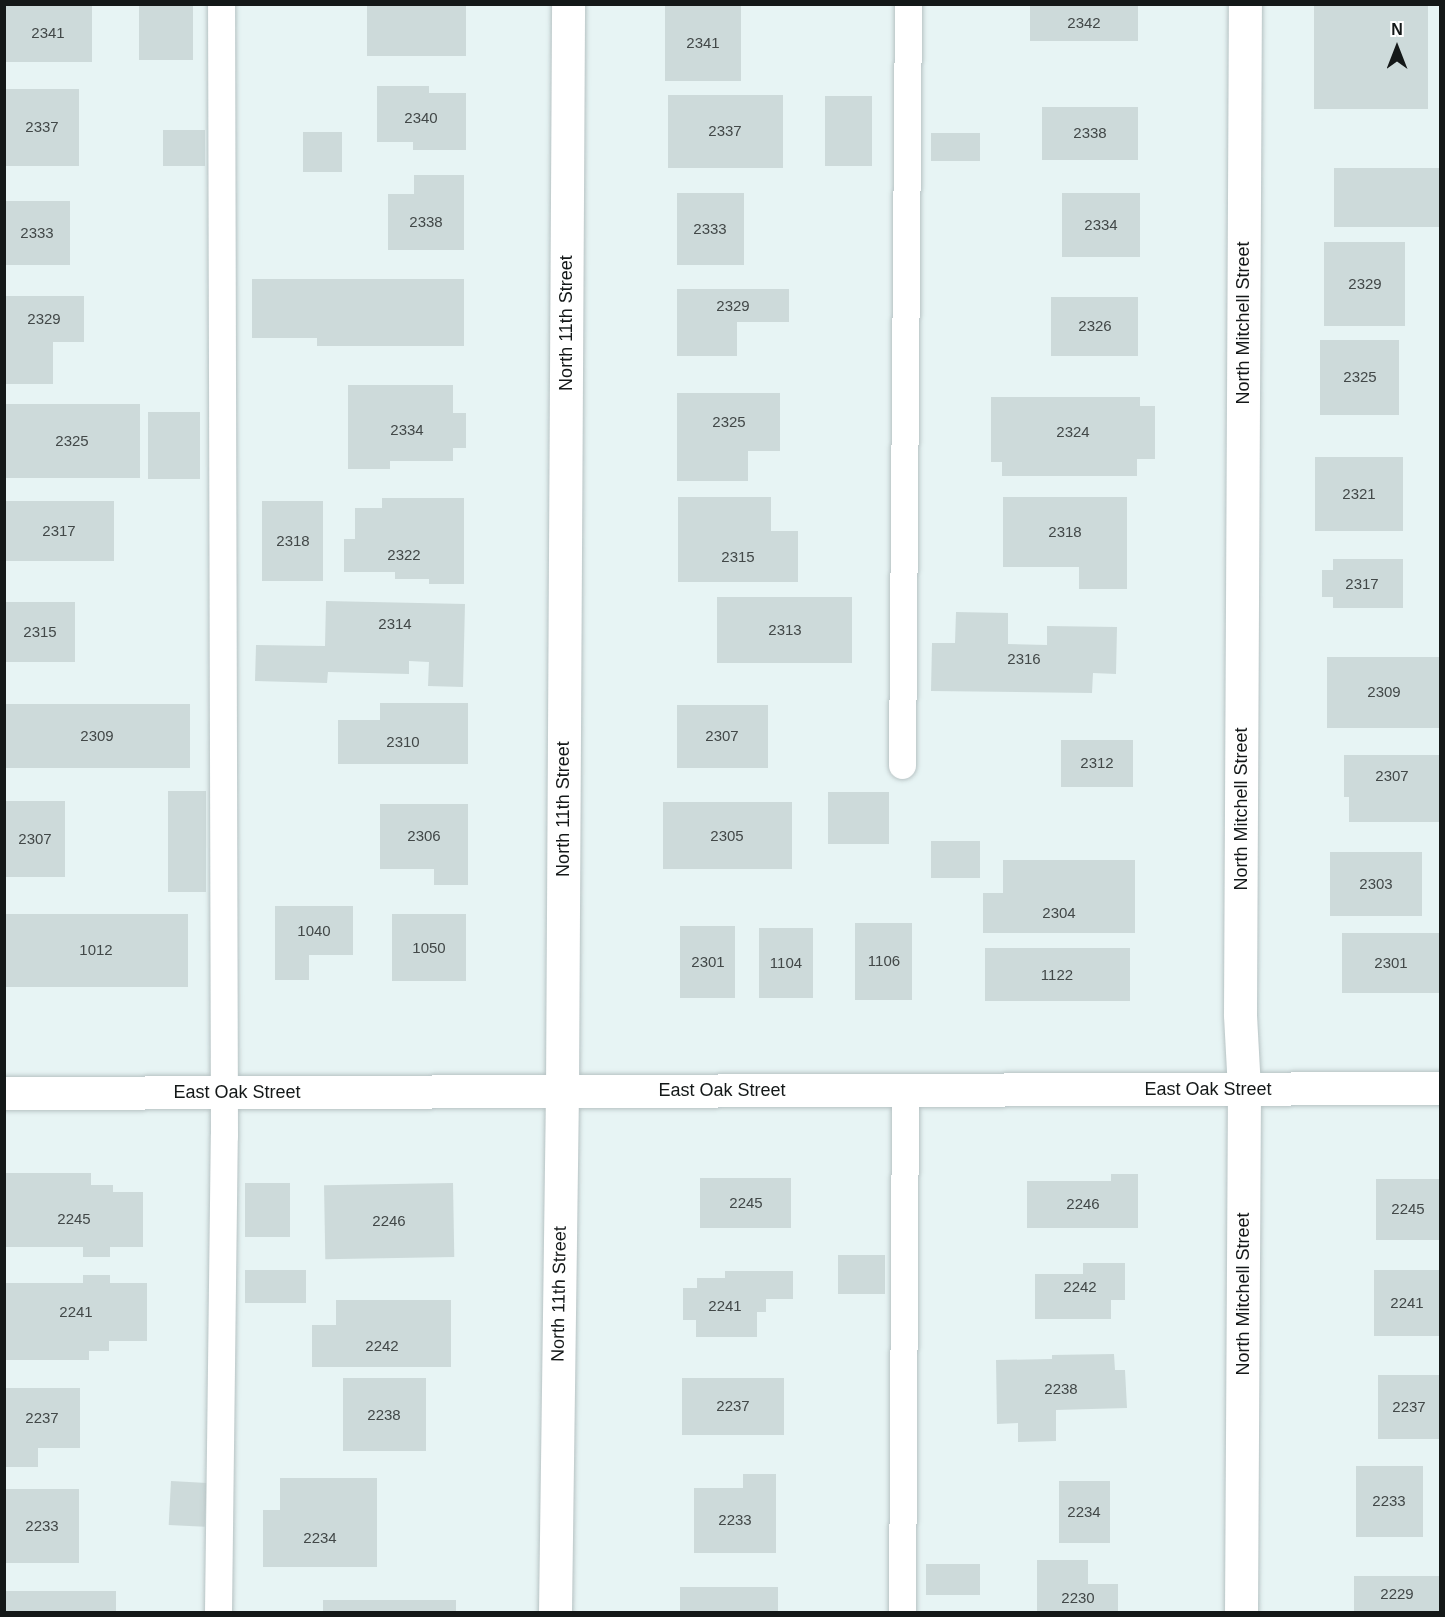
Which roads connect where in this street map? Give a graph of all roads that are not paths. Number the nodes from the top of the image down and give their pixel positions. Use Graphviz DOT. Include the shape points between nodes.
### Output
graph roads {
  1 [pos="221,4"];
  2 [pos="568,4"];
  3 [pos="908,4"];
  4 [pos="1245,4"];
  5 [pos="902,765"];
  6 [pos="1440,1088"];
  7 [pos="1244,1089"];
  8 [pos="905,1090"];
  9 [pos="562,1091"];
  10 [pos="224,1092"];
  11 [pos="4,1093"];
  12 [pos="218,1612"];
  13 [pos="555,1612"];
  14 [pos="902,1612"];
  15 [pos="1241,1612"];
  1 -- 10 [label="lane"];
  2 -- 9 [label="street, North 11th Street"];
  3 -- 5 [label="lane"];
  4 -- 7 [label="street, North Mitchell Street" via="1240,1002"];
  6 -- 7 [label="street, East Oak Street"];
  7 -- 8 [label="street, East Oak Street"];
  7 -- 15 [label="street, North Mitchell Street"];
  8 -- 9 [label="street, East Oak Street"];
  8 -- 14 [label="lane"];
  9 -- 10 [label="street, East Oak Street"];
  9 -- 13 [label="street, North 11th Street"];
  10 -- 11 [label="street, East Oak Street"];
  10 -- 12 [label="lane"];
}
